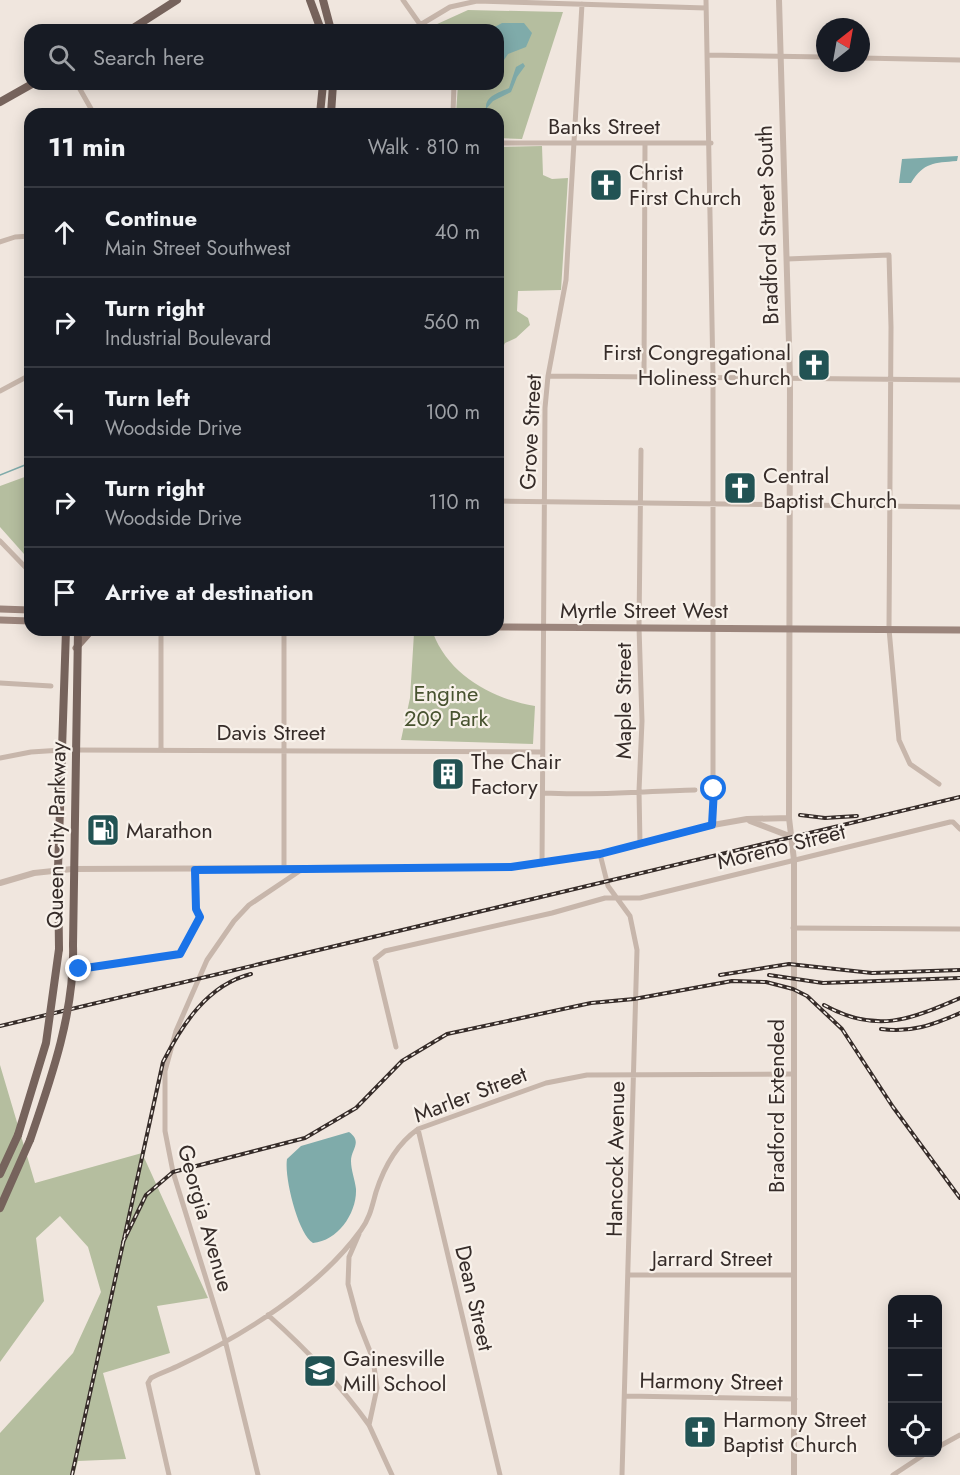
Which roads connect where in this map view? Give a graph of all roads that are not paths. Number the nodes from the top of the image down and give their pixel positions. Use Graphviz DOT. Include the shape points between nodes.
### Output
graph roads {
  1 [pos="177,0"];
  2 [pos="310,0"];
  3 [pos="323,0"];
  4 [pos="403,0"];
  5 [pos="706,0"];
  6 [pos="779,0"];
  7 [pos="512,1"];
  8 [pos="645,3"];
  9 [pos="582,4"];
  10 [pos="706,8"];
  11 [pos="139,24"];
  12 [pos="319,24"];
  13 [pos="329,24"];
  14 [pos="419,24"];
  15 [pos="428,24"];
  16 [pos="708,55"];
  17 [pos="780,56"];
  18 [pos="816,57"];
  19 [pos="870,58"];
  20 [pos="960,60"];
  21 [pos="24,88"];
  22 [pos="80,90"];
  23 [pos="322,90"];
  24 [pos="333,90"];
  25 [pos="454,90"];
  26 [pos="0,102"];
  27 [pos="91,108"];
  28 [pos="321,108"];
  29 [pos="331,108"];
  30 [pos="453,108"];
  31 [pos="574,142"];
  32 [pos="504,143"];
  33 [pos="645,143"];
  34 [pos="711,143"];
  35 [pos="24,237"];
  36 [pos="0,242"];
  37 [pos="788,259"];
  38 [pos="548,376"];
  39 [pos="713,376"];
  40 [pos="644,377"];
  41 [pos="24,378"];
  42 [pos="790,378"];
  43 [pos="891,380"];
  44 [pos="960,380"];
  45 [pos="0,391"];
  46 [pos="641,450"];
  47 [pos="504,501"];
  48 [pos="544,501"];
  49 [pos="641,503"];
  50 [pos="713,503"];
  51 [pos="791,503"];
  52 [pos="891,505"];
  53 [pos="960,507"];
  54 [pos="0,541"];
  55 [pos="24,566"];
  56 [pos="0,609"];
  57 [pos="24,610"];
  58 [pos="0,621"];
  59 [pos="24,621"];
  60 [pos="504,627"];
  61 [pos="639,627"];
  62 [pos="543,628"];
  63 [pos="712,628"];
  64 [pos="790,628"];
  65 [pos="889,629"];
  66 [pos="960,630"];
  67 [pos="66,636"];
  68 [pos="77,636"];
  69 [pos="87,636"];
  70 [pos="161,636"];
  71 [pos="284,636"];
  72 [pos="76,648"];
  73 [pos="0,683"];
  74 [pos="51,686"];
  75 [pos="790,737"];
  76 [pos="62,750"];
  77 [pos="75,750"];
  78 [pos="161,750"];
  79 [pos="286,751"];
  80 [pos="542,752"];
  81 [pos="0,758"];
  82 [pos="939,784"];
  83 [pos="695,790"];
  84 [pos="639,791"];
  85 [pos="544,793"];
  86 [pos="789,818"];
  87 [pos="747,819"];
  88 [pos="712,825"];
  89 [pos="960,830"];
  90 [pos="792,837"];
  91 [pos="640,844"];
  92 [pos="600,854"];
  93 [pos="794,860"];
  94 [pos="542,864"];
  95 [pos="72,868"];
  96 [pos="58,869"];
  97 [pos="195,870"];
  98 [pos="284,870"];
  99 [pos="301,870"];
  100 [pos="0,883"];
  101 [pos="617,898"];
  102 [pos="793,928"];
  103 [pos="960,929"];
  104 [pos="79,969"];
  105 [pos="396,1047"];
  106 [pos="633,1074"];
  107 [pos="794,1074"];
  108 [pos="418,1129"];
  109 [pos="0,1174"];
  110 [pos="0,1208"];
  111 [pos="362,1230"];
  112 [pos="629,1275"];
  113 [pos="794,1275"];
  114 [pos="268,1315"];
  115 [pos="225,1340"];
  116 [pos="626,1396"];
  117 [pos="795,1399"];
  118 [pos="369,1425"];
  119 [pos="960,1435"];
  120 [pos="942,1445"];
  121 [pos="920,1457"];
  122 [pos="169,1475"];
  123 [pos="258,1475"];
  124 [pos="392,1475"];
  125 [pos="500,1475"];
  126 [pos="622,1475"];
  127 [pos="794,1475"];
  128 [pos="893,1475"];
  1 -- 11 [label="main road"];
  2 -- 12 [label="main road"];
  3 -- 13 [label="main road"];
  4 -- 14 [label="street"];
  5 -- 10 [label="street"];
  6 -- 17 [label="street, Bradford Street South"];
  7 -- 9 [label="street"];
  7 -- 15 [label="street" via="459,4"];
  8 -- 9 [label="street"];
  8 -- 10 [label="street"];
  9 -- 31 [label="street, Grove Street"];
  10 -- 16 [label="street"];
  16 -- 17 [label="street"];
  16 -- 34 [label="street"];
  17 -- 18 [label="street"];
  17 -- 37 [label="street, Bradford Street South"];
  19 -- 20 [label="street"];
  21 -- 26 [label="main road"];
  22 -- 27 [label="street"];
  23 -- 28 [label="main road"];
  24 -- 29 [label="main road"];
  25 -- 30 [label="street"];
  31 -- 32 [label="street, Banks Street"];
  31 -- 33 [label="street, Banks Street"];
  31 -- 38 [label="street, Grove Street" via="566,280"];
  33 -- 34 [label="street, Banks Street"];
  33 -- 40 [label="street"];
  34 -- 39 [label="street"];
  35 -- 36 [label="street"];
  37 -- 42 [label="street, Bradford Street South"];
  37 -- 43 [label="street" via="889,255"];
  38 -- 40 [label="street"];
  38 -- 48 [label="street, Grove Street"];
  39 -- 40 [label="street"];
  39 -- 42 [label="street"];
  39 -- 50 [label="street"];
  41 -- 45 [label="street"];
  42 -- 43 [label="street"];
  42 -- 51 [label="street, Bradford Street South"];
  43 -- 44 [label="street"];
  43 -- 52 [label="street"];
  46 -- 49 [label="street, Maple Street"];
  47 -- 48 [label="street"];
  48 -- 49 [label="street"];
  48 -- 62 [label="street, Grove Street"];
  49 -- 50 [label="street"];
  49 -- 61 [label="street, Maple Street"];
  50 -- 51 [label="street"];
  50 -- 63 [label="street"];
  51 -- 52 [label="street"];
  51 -- 64 [label="street, Bradford Street South"];
  52 -- 53 [label="street"];
  52 -- 65 [label="street"];
  54 -- 55 [label="street"];
  56 -- 57 [label="main road"];
  58 -- 59 [label="main road"];
  60 -- 62 [label="main road, Myrtle Street West"];
  61 -- 62 [label="main road, Myrtle Street West"];
  61 -- 63 [label="main road, Myrtle Street West"];
  61 -- 84 [label="street, Maple Street"];
  62 -- 80 [label="street, Grove Street"];
  63 -- 64 [label="main road, Myrtle Street West"];
  63 -- 88 [label="street"];
  64 -- 65 [label="main road, Myrtle Street West"];
  64 -- 75 [label="street, Bradford Street South"];
  65 -- 66 [label="main road, Myrtle Street West"];
  65 -- 82 [label="street" via="900,745 910,764"];
  67 -- 76 [label="main road, Queen City Parkway"];
  68 -- 72 [label="main road, Queen City Parkway"];
  69 -- 72 [label="main road"];
  70 -- 78 [label="street"];
  71 -- 79 [label="street"];
  72 -- 77 [label="main road, Queen City Parkway"];
  73 -- 74 [label="street"];
  75 -- 86 [label="street, Bradford Extended"];
  76 -- 77 [label="main road, Davis Street"];
  76 -- 81 [label="street, Davis Street"];
  76 -- 96 [label="main road, Queen City Parkway"];
  77 -- 78 [label="street, Davis Street"];
  77 -- 95 [label="main road, Queen City Parkway"];
  78 -- 79 [label="street, Davis Street"];
  79 -- 80 [label="street, Davis Street"];
  79 -- 98 [label="street"];
  80 -- 85 [label="street, Grove Street"];
  83 -- 84 [label="street"];
  84 -- 85 [label="street" via="587,796"];
  84 -- 91 [label="street, Maple Street"];
  85 -- 94 [label="street, Grove Street"];
  86 -- 87 [label="street"];
  86 -- 90 [label="street, Bradford Extended"];
  87 -- 88 [label="street"];
  87 -- 90 [label="street"];
  88 -- 91 [label="street"];
  89 -- 93 [label="street, Moreno Street" via="953,822"];
  90 -- 93 [label="street, Bradford Extended"];
  91 -- 92 [label="street"];
  92 -- 94 [label="street"];
  92 -- 101 [label="street, Hancock Avenue" via="608,886"];
  93 -- 101 [label="street, Moreno Street" via="640,898"];
  93 -- 102 [label="street, Bradford Extended"];
  94 -- 99 [label="street" via="470,869"];
  95 -- 96 [label="street"];
  95 -- 97 [label="street"];
  95 -- 110 [label="main road, Queen City Parkway, bridge" via="70,989 55,1064 30,1140"];
  96 -- 100 [label="street"];
  96 -- 109 [label="main road, Queen City Parkway, bridge" via="59,949 46,1043 18,1135"];
  97 -- 98 [label="street"];
  97 -- 104 [label="street" via="196,909 200,917 180,954"];
  98 -- 99 [label="street"];
  99 -- 115 [label="street, Georgia Avenue" via="249,905 207,960 176,1031 165,1071 165,1131 173,1172"];
  101 -- 105 [label="street" via="580,903 552,913 385,951 375,959"];
  101 -- 106 [label="street, Hancock Avenue" via="630,916 637,950"];
  102 -- 103 [label="street"];
  102 -- 107 [label="street, Bradford Extended"];
  106 -- 107 [label="street, Marler Street"];
  106 -- 108 [label="street, Marler Street" via="587,1075 546,1083"];
  106 -- 112 [label="street, Hancock Avenue"];
  107 -- 113 [label="street, Bradford Extended"];
  108 -- 111 [label="street, Marler Street" via="402,1141 391,1160"];
  108 -- 125 [label="street, Dean Street"];
  111 -- 114 [label="street, Marler Street" via="304,1288"];
  111 -- 118 [label="street" via="349,1257 348,1284 373,1359 377,1388"];
  112 -- 113 [label="street, Jarrard Street"];
  112 -- 116 [label="street, Hancock Avenue"];
  113 -- 117 [label="street, Bradford Extended"];
  114 -- 115 [label="street, Marler Street"];
  114 -- 118 [label="street" via="312,1355"];
  115 -- 122 [label="street, Marler Street" via="148,1383"];
  115 -- 123 [label="street, Georgia Avenue"];
  116 -- 117 [label="street, Harmony Street"];
  116 -- 126 [label="street, Hancock Avenue"];
  117 -- 127 [label="street, Bradford Extended"];
  118 -- 124 [label="street"];
  119 -- 120 [label="street"];
  121 -- 128 [label="street"];
}
